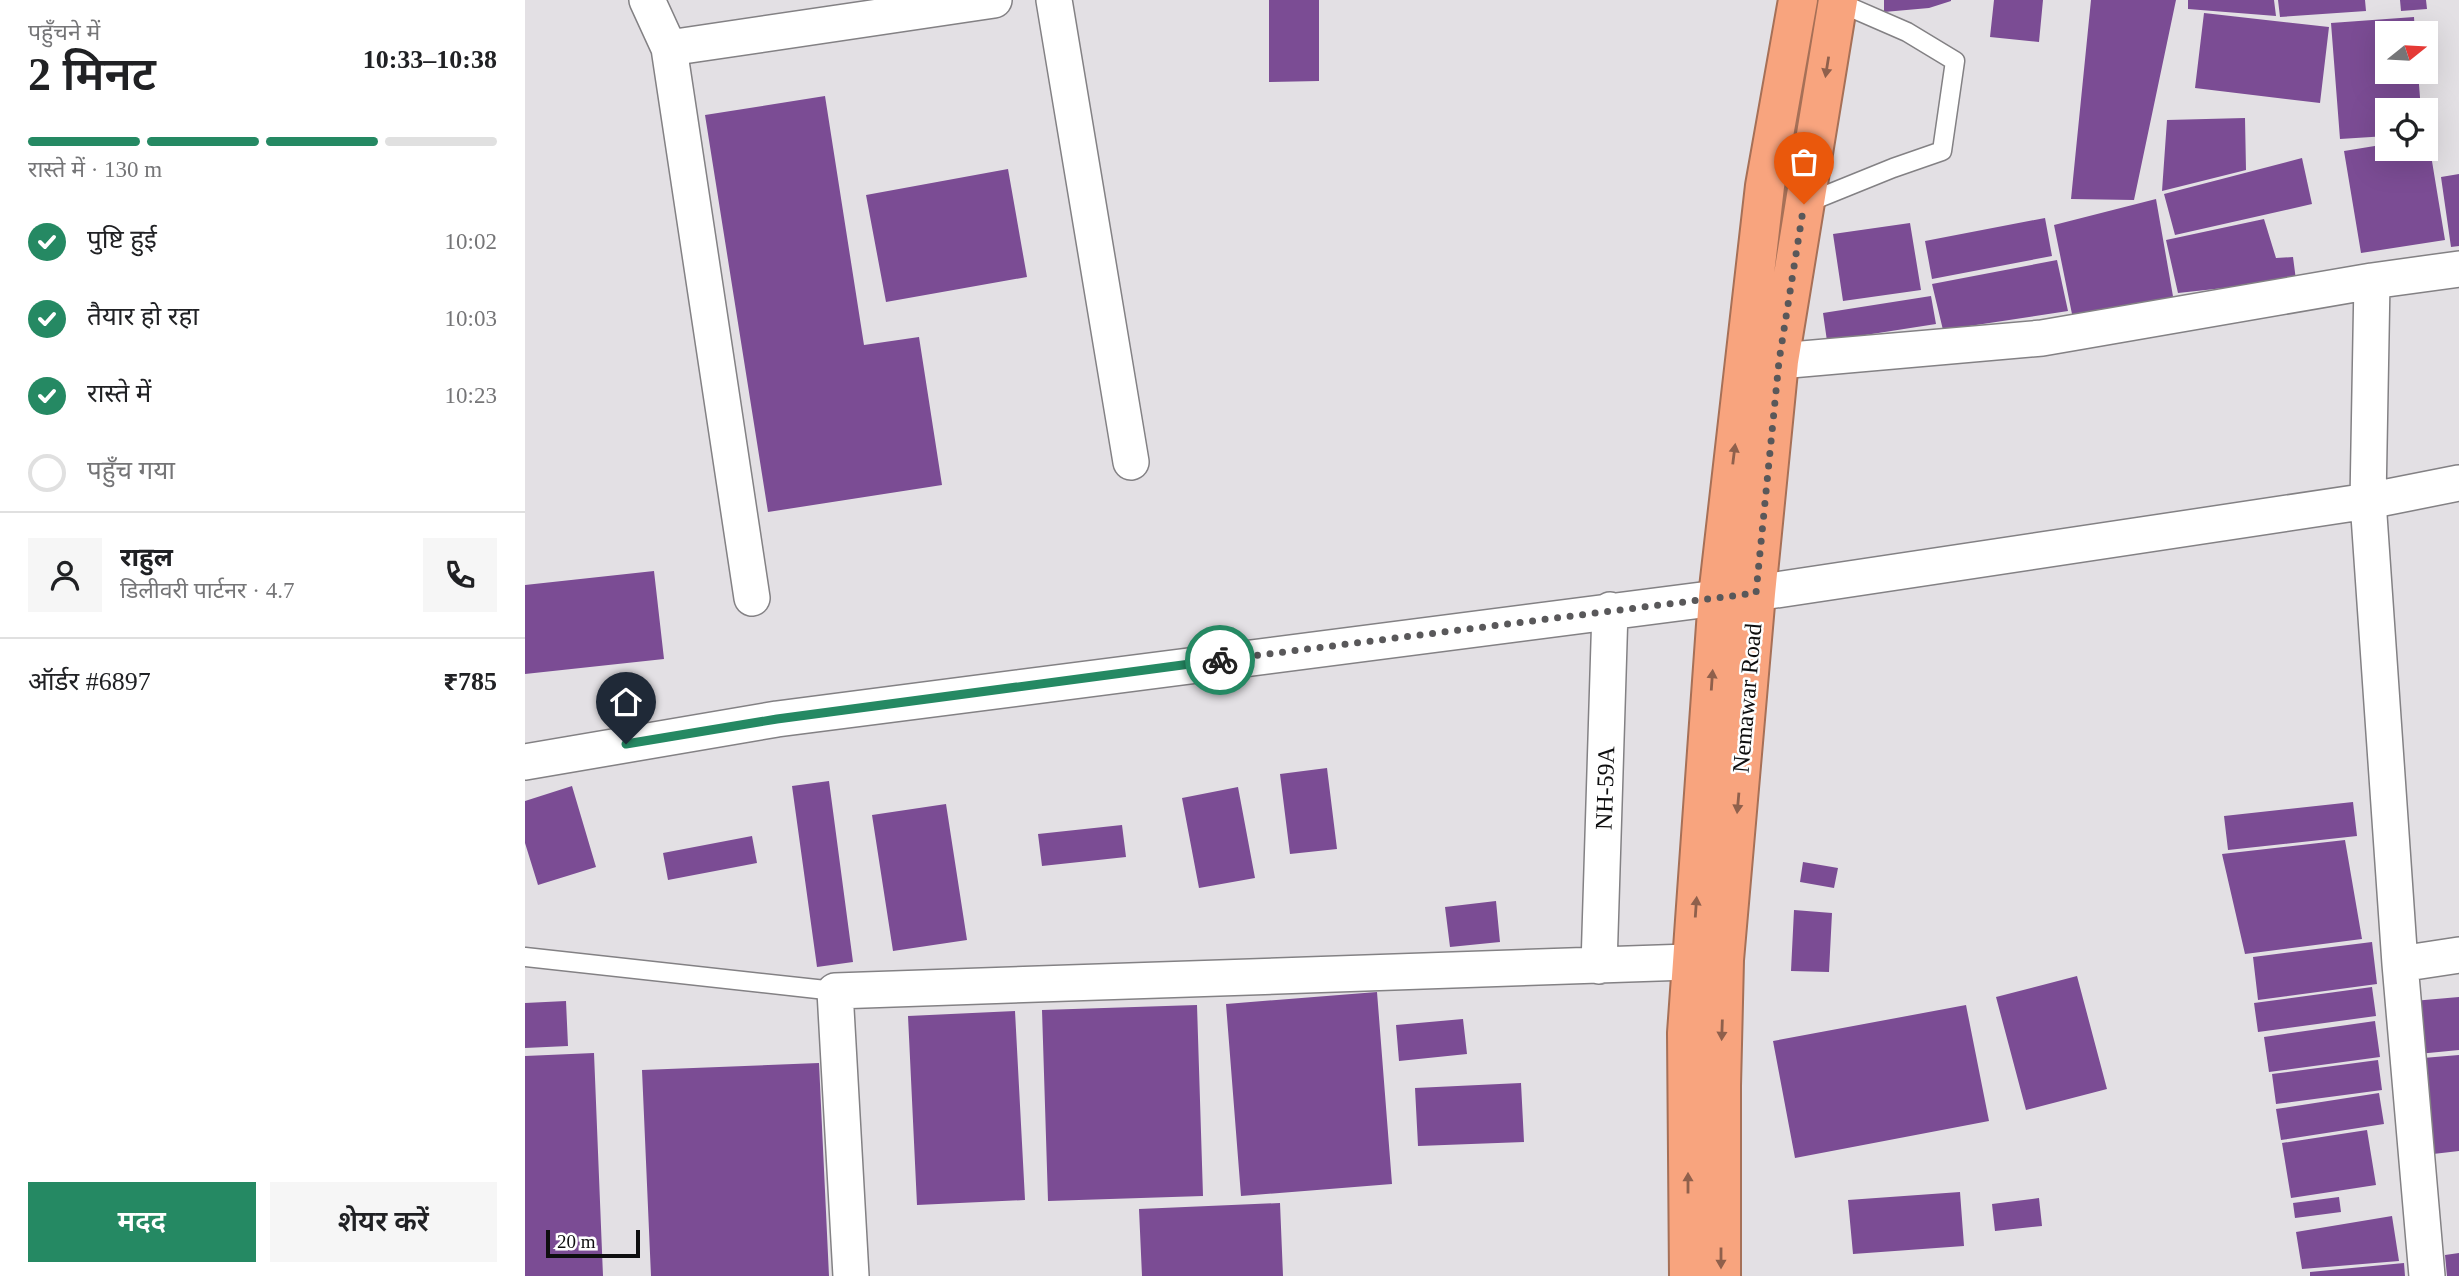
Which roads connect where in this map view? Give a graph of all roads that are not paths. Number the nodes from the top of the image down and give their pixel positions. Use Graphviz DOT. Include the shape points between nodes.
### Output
graph roads {
  1 [pos="647,0"];
  2 [pos="994,0"];
  3 [pos="1054,0"];
  4 [pos="1798,0"];
  5 [pos="1838,1"];
  6 [pos="669,48"];
  7 [pos="1804,204"];
  8 [pos="2459,269"];
  9 [pos="2372,281"];
  10 [pos="1779,361"];
  11 [pos="1131,462"];
  12 [pos="2459,483"];
  13 [pos="2368,500"];
  14 [pos="1756,593"];
  15 [pos="1718,597"];
  16 [pos="752,598"];
  17 [pos="1610,610"];
  18 [pos="525,762"];
  19 [pos="2459,955"];
  20 [pos="525,957"];
  21 [pos="1708,961"];
  22 [pos="2400,964"];
  23 [pos="1599,966"];
  24 [pos="835,991"];
  25 [pos="851,1276"];
  26 [pos="1689,1276"];
  27 [pos="1721,1276"];
  28 [pos="2427,1276"];
  1 -- 6 [label="street"];
  2 -- 6 [label="street"];
  3 -- 11 [label="street"];
  15 -- 4 [label="highway, Nemawar Road, one-way" via="1765,186"];
  5 -- 7 [label="highway, Nemawar Road, one-way"];
  5 -- 7 [label="lane" via="1907,32 1955,61 1942,151"];
  6 -- 16 [label="street"];
  7 -- 10 [label="highway, Nemawar Road"];
  8 -- 9 [label="street"];
  9 -- 10 [label="street" via="2042,338"];
  9 -- 13 [label="street"];
  10 -- 14 [label="highway, Nemawar Road"];
  12 -- 13 [label="street"];
  13 -- 14 [label="street"];
  13 -- 22 [label="street"];
  14 -- 15 [label="street"];
  14 -- 21 [label="highway, Nemawar Road, one-way"];
  15 -- 17 [label="street"];
  21 -- 15 [label="highway, Nemawar Road, one-way"];
  17 -- 18 [label="street" via="791,717"];
  17 -- 23 [label="street, NH-59A"];
  19 -- 22 [label="street"];
  20 -- 24 [label="lane"];
  21 -- 23 [label="street"];
  26 -- 21 [label="highway, Nemawar Road, one-way" via="1687,1033"];
  21 -- 27 [label="highway, Nemawar Road, one-way" via="1721,1086"];
  22 -- 28 [label="street"];
  23 -- 24 [label="street"];
  24 -- 25 [label="street"];
}
